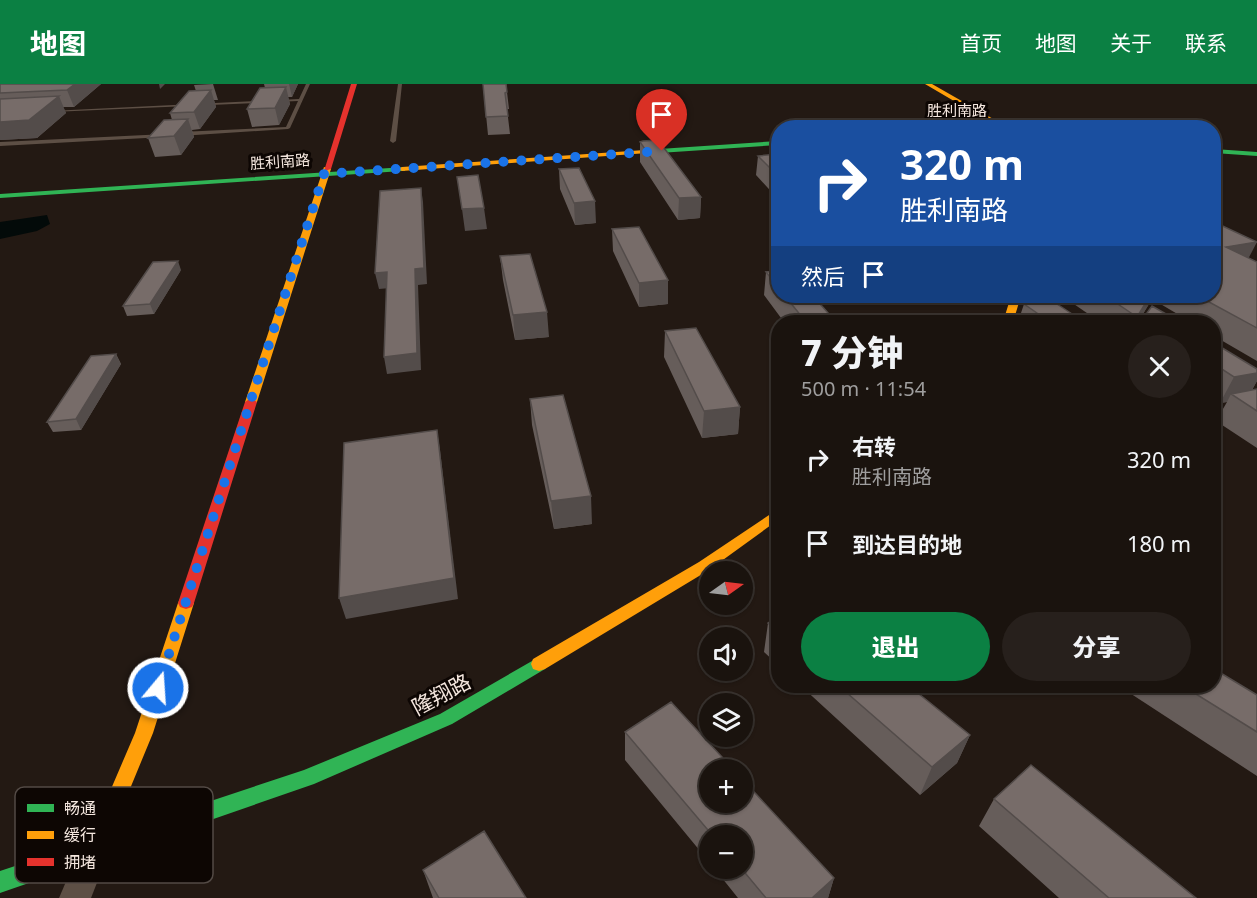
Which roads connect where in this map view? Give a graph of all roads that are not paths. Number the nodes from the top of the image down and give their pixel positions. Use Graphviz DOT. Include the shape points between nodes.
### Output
graph roads {
  1 [pos="308,84"];
  2 [pos="354,84"];
  3 [pos="400,84"];
  4 [pos="928,84"];
  5 [pos="300,100"];
  6 [pos="46,111"];
  7 [pos="994,120"];
  8 [pos="771,134"];
  9 [pos="393,141"];
  10 [pos="771,142"];
  11 [pos="1221,143"];
  12 [pos="0,144"];
  13 [pos="1257,146"];
  14 [pos="1221,151"];
  15 [pos="1257,154"];
  16 [pos="326,170"];
  17 [pos="0,186"];
  18 [pos="0,196"];
  19 [pos="771,518"];
  20 [pos="121,787"];
  21 [pos="213,811"];
  22 [pos="15,877"];
  23 [pos="0,882"];
  24 [pos="81,883"];
  25 [pos="75,898"];
  1 -- 5 [label="lane"];
  2 -- 16 [label="main road"];
  3 -- 9 [label="lane"];
  4 -- 7 [label="main road"];
  5 -- 6 [label="lane"];
  5 -- 12 [label="lane" via="288,129"];
  8 -- 16 [label="main road, 胜利南路"];
  10 -- 16 [label="main road, 胜利南路"];
  11 -- 13 [label="main road"];
  14 -- 15 [label="main road"];
  16 -- 17 [label="main road, 胜利南路"];
  16 -- 18 [label="main road, 胜利南路"];
  16 -- 20 [label="main road" via="144,733"];
  19 -- 21 [label="main road, 隆翔路" via="704,566 446,718 307,778"];
  22 -- 23 [label="main road, 隆翔路"];
  24 -- 25 [label="street"];
}
